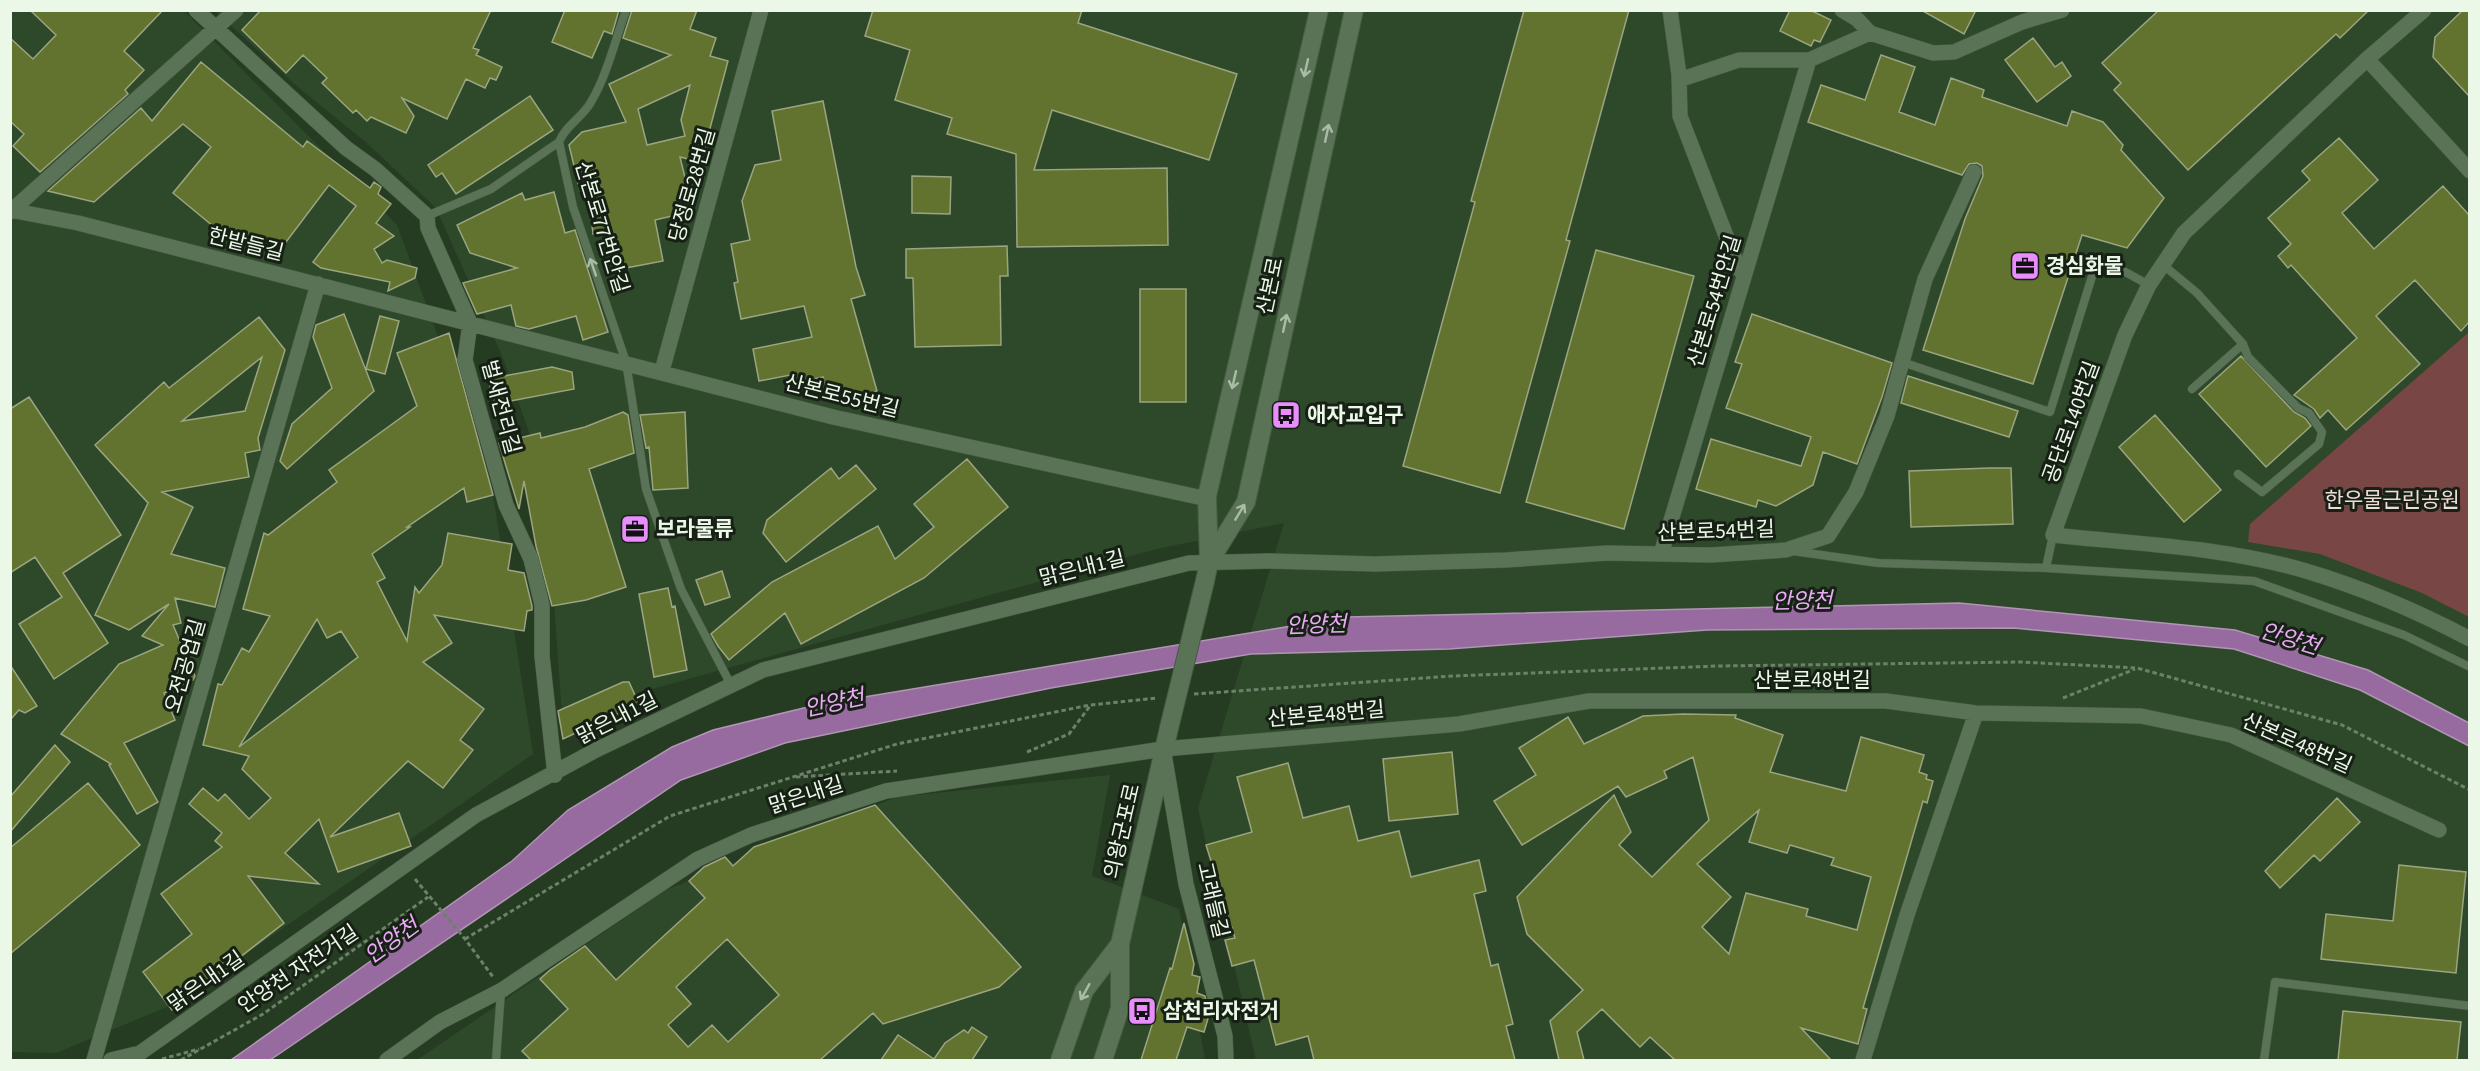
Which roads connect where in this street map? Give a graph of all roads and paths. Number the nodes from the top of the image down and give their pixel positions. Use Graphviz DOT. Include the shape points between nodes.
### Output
graph roads {
  1 [pos="196,10"];
  2 [pos="236,10"];
  3 [pos="626,10"];
  4 [pos="761,10"];
  5 [pos="1319,10"];
  6 [pos="1354,10"];
  7 [pos="1670,10"];
  8 [pos="1842,10"];
  9 [pos="2062,10"];
  10 [pos="2424,10"];
  11 [pos="216,31"];
  12 [pos="1870,33"];
  13 [pos="2367,59"];
  14 [pos="1809,60"];
  15 [pos="1679,80"];
  16 [pos="559,142"];
  17 [pos="2469,171"];
  18 [pos="1974,172"];
  19 [pos="12,211"];
  20 [pos="427,216"];
  21 [pos="2162,264"];
  22 [pos="1744,275"];
  23 [pos="318,284"];
  24 [pos="2149,285"];
  25 [pos="470,323"];
  26 [pos="2243,344"];
  27 [pos="626,362"];
  28 [pos="1902,362"];
  29 [pos="662,371"];
  30 [pos="2192,389"];
  31 [pos="2238,474"];
  32 [pos="1207,496"];
  33 [pos="2053,535"];
  34 [pos="1786,550"];
  35 [pos="1661,554"];
  36 [pos="1209,562"];
  37 [pos="2046,568"];
  38 [pos="2469,639"];
  39 [pos="2469,667"];
  40 [pos="2137,668"];
  41 [pos="731,685"];
  42 [pos="2061,698"];
  43 [pos="1090,705"];
  44 [pos="1976,713"];
  45 [pos="1169,728"];
  46 [pos="1163,748"];
  47 [pos="1017,756"];
  48 [pos="903,772"];
  49 [pos="555,775"];
  50 [pos="791,777"];
  51 [pos="2439,830"];
  52 [pos="404,866"];
  53 [pos="428,897"];
  54 [pos="1119,944"];
  55 [pos="502,990"];
  56 [pos="2469,1006"];
  57 [pos="204,1048"];
  58 [pos="94,1060"];
  59 [pos="111,1060"];
  60 [pos="156,1060"];
  61 [pos="181,1060"];
  62 [pos="387,1060"];
  63 [pos="496,1060"];
  64 [pos="1060,1060"];
  65 [pos="1102,1060"];
  66 [pos="1226,1060"];
  67 [pos="1863,1060"];
  68 [pos="2264,1060"];
  1 -- 11 [label="street"];
  2 -- 11 [label="street"];
  3 -- 16 [label="lane, 산본로77번안길" via="593,99 563,132"];
  4 -- 29 [label="street, 당정로28번길"];
  5 -- 32 [label="street, 산본로, one-way"];
  36 -- 6 [label="street, 산본로, one-way" via="1246,502"];
  7 -- 15 [label="street"];
  8 -- 12 [label="street"];
  9 -- 12 [label="street" via="2022,22 1954,52 1934,53"];
  10 -- 13 [label="street, 공단로140번길"];
  11 -- 19 [label="street"];
  11 -- 20 [label="street"];
  12 -- 14 [label="street"];
  13 -- 17 [label="street"];
  13 -- 21 [label="street, 공단로140번길" via="2184,233"];
  14 -- 15 [label="street" via="1739,60"];
  14 -- 22 [label="street, 산본로54번안길"];
  15 -- 22 [label="street" via="1680,116"];
  16 -- 20 [label="lane" via="491,189"];
  27 -- 16 [label="lane, 산본로77번안길, one-way" via="573,207"];
  18 -- 28 [label="street, 산본로54번길" via="1925,279"];
  19 -- 23 [label="street, 한밭들길" via="78,223"];
  20 -- 25 [label="street" via="428,228"];
  21 -- 24 [label="street, 공단로140번길"];
  21 -- 26 [label="lane" via="2197,293"];
  22 -- 35 [label="street, 산본로54번안길"];
  23 -- 25 [label="street, 한밭들길"];
  23 -- 58 [label="street, 오전공업길"];
  24 -- 28 [label="lane" via="2098,257 2050,412"];
  24 -- 33 [label="street, 공단로140번길" via="2125,335"];
  25 -- 27 [label="street, 산본로55번길"];
  25 -- 49 [label="street, 벌새전리길" via="465,360 506,505 531,559 542,605 542,656"];
  26 -- 30 [label="lane"];
  26 -- 31 [label="lane" via="2248,357 2298,408 2309,413 2322,432 2319,444 2262,492"];
  27 -- 29 [label="street, 산본로55번길"];
  27 -- 41 [label="lane, 산본로77번안길" via="646,489 681,589"];
  28 -- 34 [label="street, 산본로54번길" via="1887,416 1856,492 1828,536"];
  29 -- 32 [label="street, 산본로55번길" via="833,417 1186,495"];
  32 -- 36 [label="street, 산본로"];
  33 -- 37 [label="lane"];
  33 -- 38 [label="street" via="2223,554 2305,570 2414,610"];
  34 -- 35 [label="street, 산본로54번길"];
  34 -- 37 [label="lane" via="1878,562"];
  35 -- 36 [label="street, 산본로54번길" via="1375,564"];
  36 -- 41 [label="street, 맑은내1길" via="1189,563 763,670"];
  36 -- 45 [label="street, 산본로, bridge"];
  37 -- 39 [label="lane" via="2254,581 2404,635"];
  40 -- 42 [label="path"];
  41 -- 49 [label="street, 맑은내1길" via="596,750"];
  43 -- 47 [label="path" via="1069,734"];
  44 -- 46 [label="street, 산본로48번길" via="1886,701 1589,701 1459,724"];
  44 -- 51 [label="street, 산본로48번길" via="2141,716 2231,735"];
  44 -- 67 [label="street" via="1907,915"];
  45 -- 46 [label="street, 의왕군포로"];
  46 -- 54 [label="street, 의왕군포로"];
  46 -- 55 [label="street, 맑은내길" via="886,791 751,836 698,859"];
  46 -- 66 [label="street, 고래들길" via="1186,884 1225,1036"];
  48 -- 50 [label="path"];
  49 -- 52 [label="street, 맑은내1길" via="476,815"];
  52 -- 53 [label="path"];
  52 -- 59 [label="street, 맑은내1길" via="140,1053"];
  53 -- 55 [label="path"];
  53 -- 57 [label="path, 안양천 자전거길" via="263,1014"];
  54 -- 64 [label="street, 의왕군포로, one-way" via="1084,991"];
  54 -- 65 [label="street, 의왕군포로" via="1120,1008"];
  55 -- 62 [label="street, 맑은내길" via="440,1022"];
  55 -- 63 [label="lane"];
  56 -- 68 [label="lane" via="2275,982"];
  57 -- 60 [label="path"];
  57 -- 61 [label="path, 안양천 자전거길"];
}
